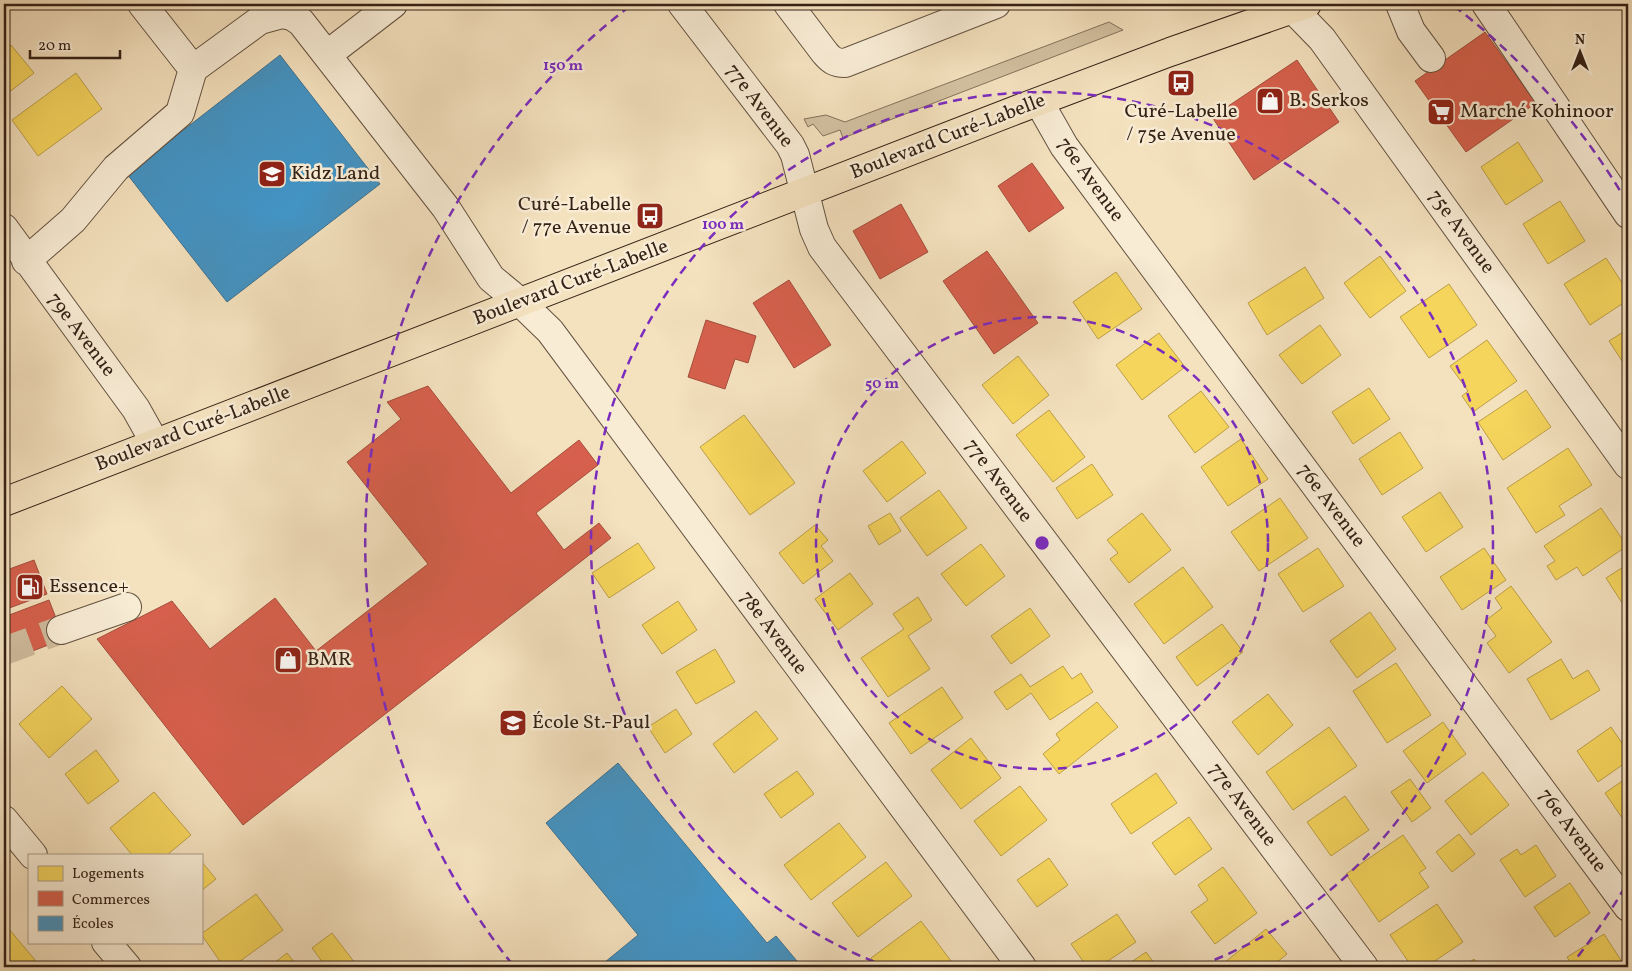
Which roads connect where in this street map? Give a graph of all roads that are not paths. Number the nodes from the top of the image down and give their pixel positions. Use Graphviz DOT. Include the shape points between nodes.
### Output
graph roads {
  1 [pos="142,4"];
  2 [pos="393,4"];
  3 [pos="682,4"];
  4 [pos="788,4"];
  5 [pos="996,4"];
  6 [pos="1400,4"];
  7 [pos="1486,4"];
  8 [pos="1296,5"];
  9 [pos="328,54"];
  10 [pos="1431,58"];
  11 [pos="193,69"];
  12 [pos="1039,102"];
  13 [pos="805,192"];
  14 [pos="1628,214"];
  15 [pos="4,228"];
  16 [pos="26,261"];
  17 [pos="520,302"];
  18 [pos="155,444"];
  19 [pos="1628,465"];
  20 [pos="4,502"];
  21 [pos="128,607"];
  22 [pos="61,630"];
  23 [pos="4,820"];
  24 [pos="32,854"];
  25 [pos="1628,907"];
  26 [pos="108,944"];
  27 [pos="127,967"];
  28 [pos="1022,967"];
  29 [pos="1364,967"];
  1 -- 11 [label="street"];
  2 -- 9 [label="street"];
  3 -- 13 [label="street, 77e Avenue" via="790,145"];
  4 -- 5 [label="street" via="832,61 845,63"];
  6 -- 10 [label="street" via="1411,30"];
  7 -- 14 [label="street"];
  8 -- 12 [label="main road, Boulevard Curé-Labelle"];
  8 -- 19 [label="street, 75e Avenue"];
  9 -- 11 [label="street, 78e Avenue" via="301,22 282,14 260,20"];
  9 -- 17 [label="street, 78e Avenue" via="446,208 491,278"];
  11 -- 16 [label="street" via="180,113 116,168 73,220"];
  12 -- 13 [label="main road, Boulevard Curé-Labelle"];
  12 -- 25 [label="street, 76e Avenue" via="1064,146"];
  13 -- 17 [label="main road, Boulevard Curé-Labelle"];
  13 -- 29 [label="street, 77e Avenue" via="822,247"];
  15 -- 16 [label="street, 79e Avenue"];
  16 -- 18 [label="street, 79e Avenue" via="122,389"];
  17 -- 18 [label="main road, Boulevard Curé-Labelle"];
  17 -- 28 [label="street, 78e Avenue" via="550,331"];
  18 -- 20 [label="main road, Boulevard Curé-Labelle"];
  21 -- 22 [label="street"];
  23 -- 24 [label="street"];
  26 -- 27 [label="street"];
}
